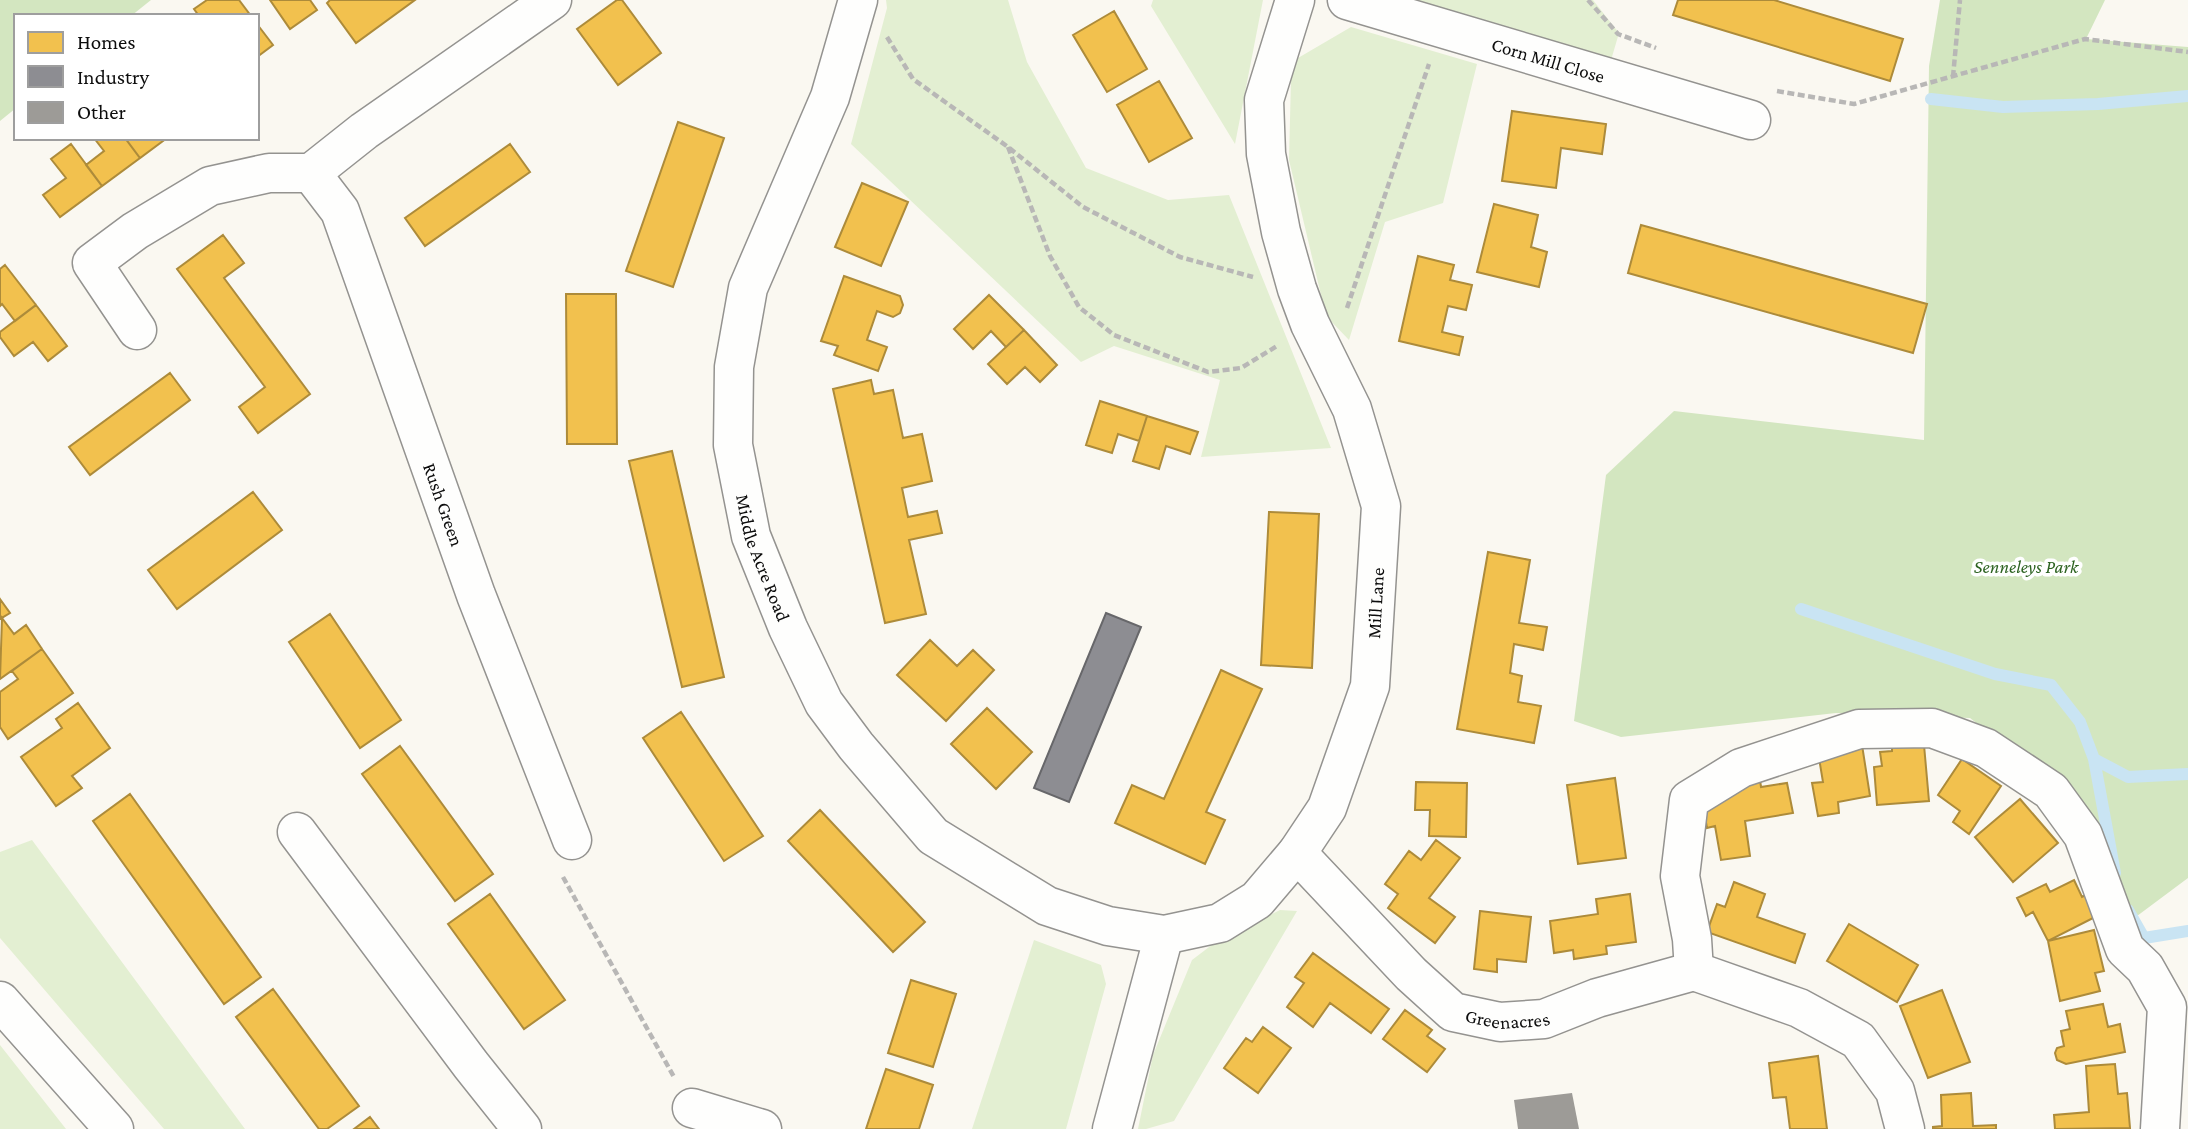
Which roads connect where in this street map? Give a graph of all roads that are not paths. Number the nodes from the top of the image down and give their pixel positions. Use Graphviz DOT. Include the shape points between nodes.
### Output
graph roads {
  1 [pos="552,0"];
  2 [pos="858,0"];
  3 [pos="1295,0"];
  4 [pos="1347,0"];
  5 [pos="1751,120"];
  6 [pos="311,173"];
  7 [pos="137,330"];
  8 [pos="297,832"];
  9 [pos="572,840"];
  10 [pos="1297,853"];
  11 [pos="1164,935"];
  12 [pos="1694,971"];
  13 [pos="0,1001"];
  14 [pos="692,1108"];
  15 [pos="748,1127"];
  16 [pos="2160,1127"];
  17 [pos="114,1129"];
  18 [pos="522,1129"];
  19 [pos="1112,1129"];
  20 [pos="1905,1129"];
  1 -- 6 [label="street" via="363,131"];
  2 -- 11 [label="street, Middle Acre Road" via="830,97 748,288 734,367 733,445 751,536 824,703 933,836 1047,906 1108,926"];
  3 -- 10 [label="street, Mill Lane" via="1264,100 1271,185 1304,307 1352,409 1381,506 1370,687 1327,808"];
  4 -- 5 [label="street, Corn Mill Close"];
  6 -- 7 [label="street" via="269,173 210,186 92,263"];
  6 -- 9 [label="street, Rush Green" via="340,211 477,595"];
  8 -- 18 [label="street"];
  10 -- 11 [label="street, Mill Lane" via="1257,900 1220,923"];
  10 -- 12 [label="street, Greenacres" via="1452,1012 1500,1022 1544,1018"];
  11 -- 19 [label="street"];
  12 -- 16 [label="street" via="1680,876 1689,800 1741,768 1859,729 1932,728 1986,748 2051,791 2083,835 2125,949 2145,968 2167,1007"];
  12 -- 20 [label="street" via="1799,1008 1858,1040 1895,1091"];
  13 -- 17 [label="street"];
  14 -- 15 [label="street"];
}
